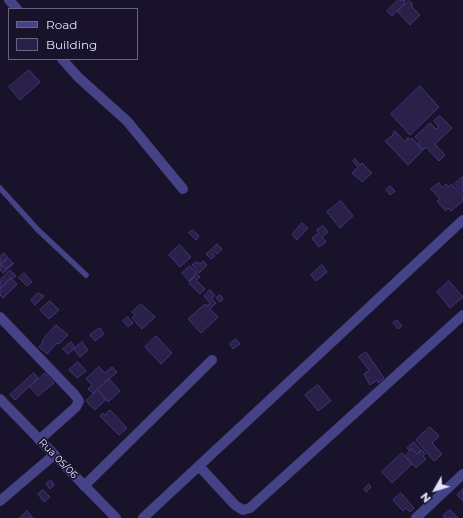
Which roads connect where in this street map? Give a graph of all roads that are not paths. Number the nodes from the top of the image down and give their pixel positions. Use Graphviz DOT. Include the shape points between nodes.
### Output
graph roads {
  1 [pos="9,0"];
  2 [pos="16,8"];
  3 [pos="63,60"];
  4 [pos="0,188"];
  5 [pos="183,189"];
  6 [pos="463,220"];
  7 [pos="86,275"];
  8 [pos="463,315"];
  9 [pos="0,317"];
  10 [pos="212,360"];
  11 [pos="0,400"];
  12 [pos="40,440"];
  13 [pos="54,455"];
  14 [pos="199,466"];
  15 [pos="463,474"];
  16 [pos="84,486"];
  17 [pos="0,501"];
  18 [pos="116,518"];
  19 [pos="143,518"];
  20 [pos="416,518"];
  1 -- 2 [label="street"];
  3 -- 5 [label="street" via="127,121"];
  4 -- 7 [label="lane" via="38,230"];
  6 -- 14 [label="street"];
  8 -- 14 [label="street" via="250,508 243,510 235,505"];
  9 -- 12 [label="street" via="79,401 76,407"];
  10 -- 16 [label="street"];
  11 -- 12 [label="street, Rua 05/06"];
  12 -- 13 [label="street, Rua 05/06"];
  13 -- 16 [label="street, Rua 05/06"];
  13 -- 17 [label="street"];
  14 -- 19 [label="street"];
  15 -- 20 [label="street"];
  16 -- 18 [label="street, Rua 05/06"];
}
